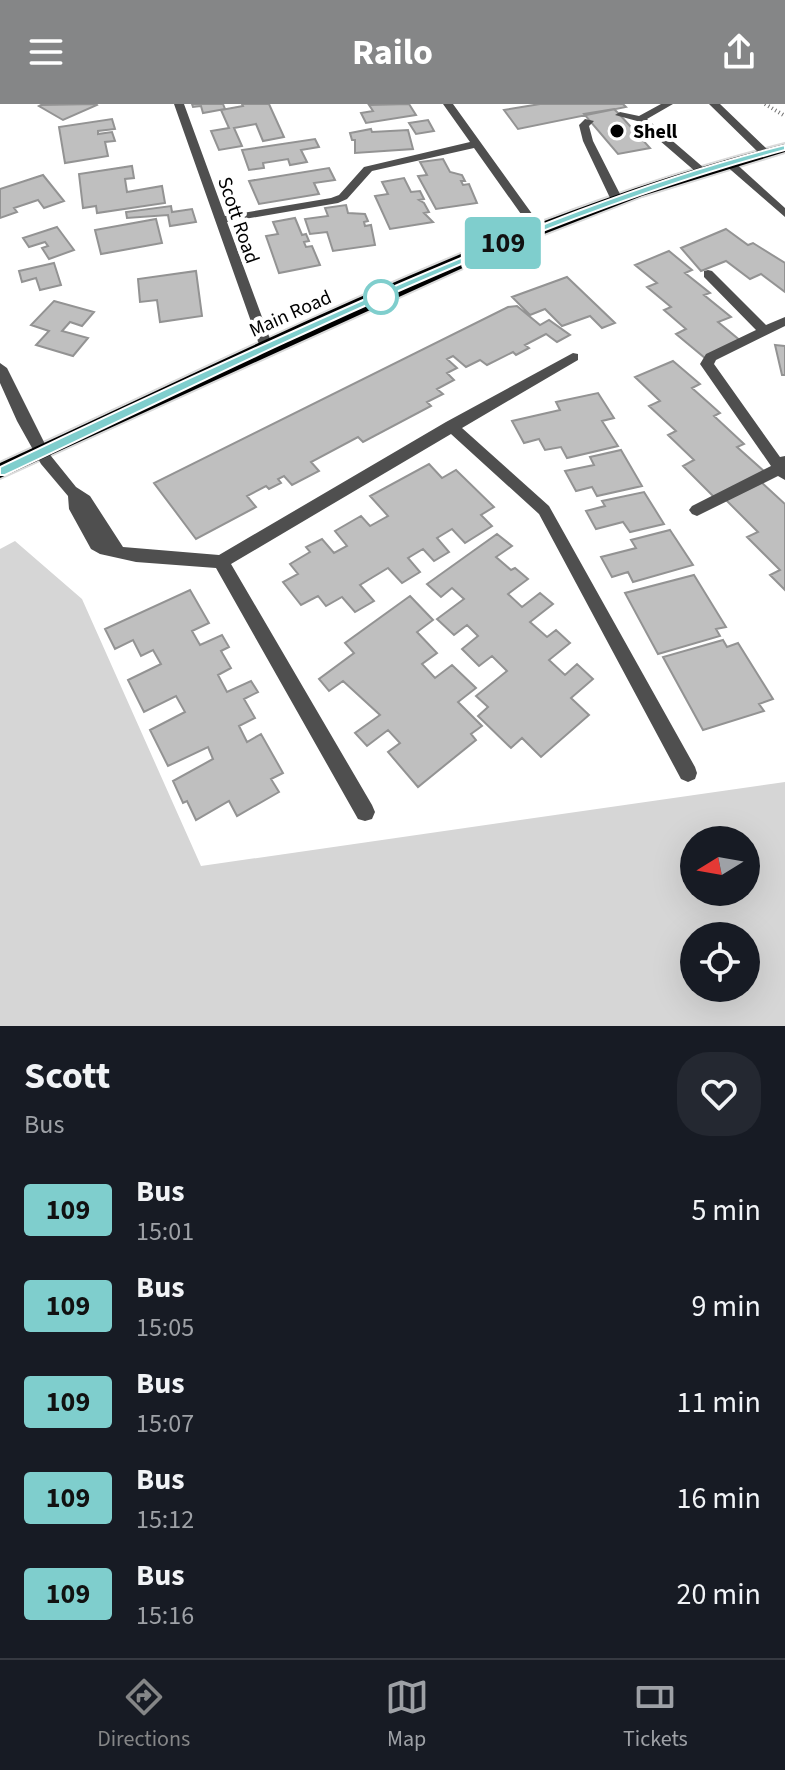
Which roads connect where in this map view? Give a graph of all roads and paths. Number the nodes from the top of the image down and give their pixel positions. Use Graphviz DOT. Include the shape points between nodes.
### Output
graph roads {
  1 [pos="179,104"];
  2 [pos="448,104"];
  3 [pos="668,104"];
  4 [pos="714,104"];
  5 [pos="765,104"];
  6 [pos="620,115"];
  7 [pos="785,116"];
  8 [pos="640,119"];
  9 [pos="589,121"];
  10 [pos="476,144"];
  11 [pos="785,148"];
  12 [pos="765,153"];
  13 [pos="728,162"];
  14 [pos="700,170"];
  15 [pos="617,200"];
  16 [pos="785,214"];
  17 [pos="220,220"];
  18 [pos="537,229"];
  19 [pos="708,274"];
  20 [pos="785,321"];
  21 [pos="764,330"];
  22 [pos="266,347"];
  23 [pos="573,357"];
  24 [pos="0,368"];
  25 [pos="451,426"];
  26 [pos="40,453"];
  27 [pos="783,468"];
  28 [pos="0,471"];
  29 [pos="697,510"];
  30 [pos="221,562"];
  31 [pos="688,773"];
  32 [pos="365,812"];
  1 -- 17 [label="street, Scott Road"];
  2 -- 10 [label="street"];
  3 -- 8 [label="street"];
  4 -- 12 [label="street"];
  5 -- 7 [label="path"];
  6 -- 8 [label="street"];
  8 -- 14 [label="street"];
  9 -- 15 [label="street" via="584,125 588,141"];
  10 -- 17 [label="street" via="368,169 334,201"];
  10 -- 18 [label="street"];
  11 -- 12 [label="main road, Main Road"];
  12 -- 13 [label="main road, Main Road"];
  13 -- 14 [label="main road, Main Road"];
  13 -- 16 [label="street"];
  14 -- 15 [label="main road, Main Road"];
  15 -- 18 [label="main road, Main Road"];
  17 -- 22 [label="street, Scott Road"];
  18 -- 22 [label="main road, Main Road"];
  19 -- 21 [label="street"];
  20 -- 21 [label="street"];
  21 -- 27 [label="street" via="711,357 707,367"];
  22 -- 26 [label="main road, Main Road"];
  23 -- 25 [label="street"];
  24 -- 26 [label="street"];
  25 -- 30 [label="street"];
  25 -- 31 [label="street" via="544,510"];
  26 -- 28 [label="main road, Main Road"];
  26 -- 30 [label="street" via="75,496 74,505 97,545 118,552"];
  27 -- 29 [label="street"];
  30 -- 32 [label="street"];
}
